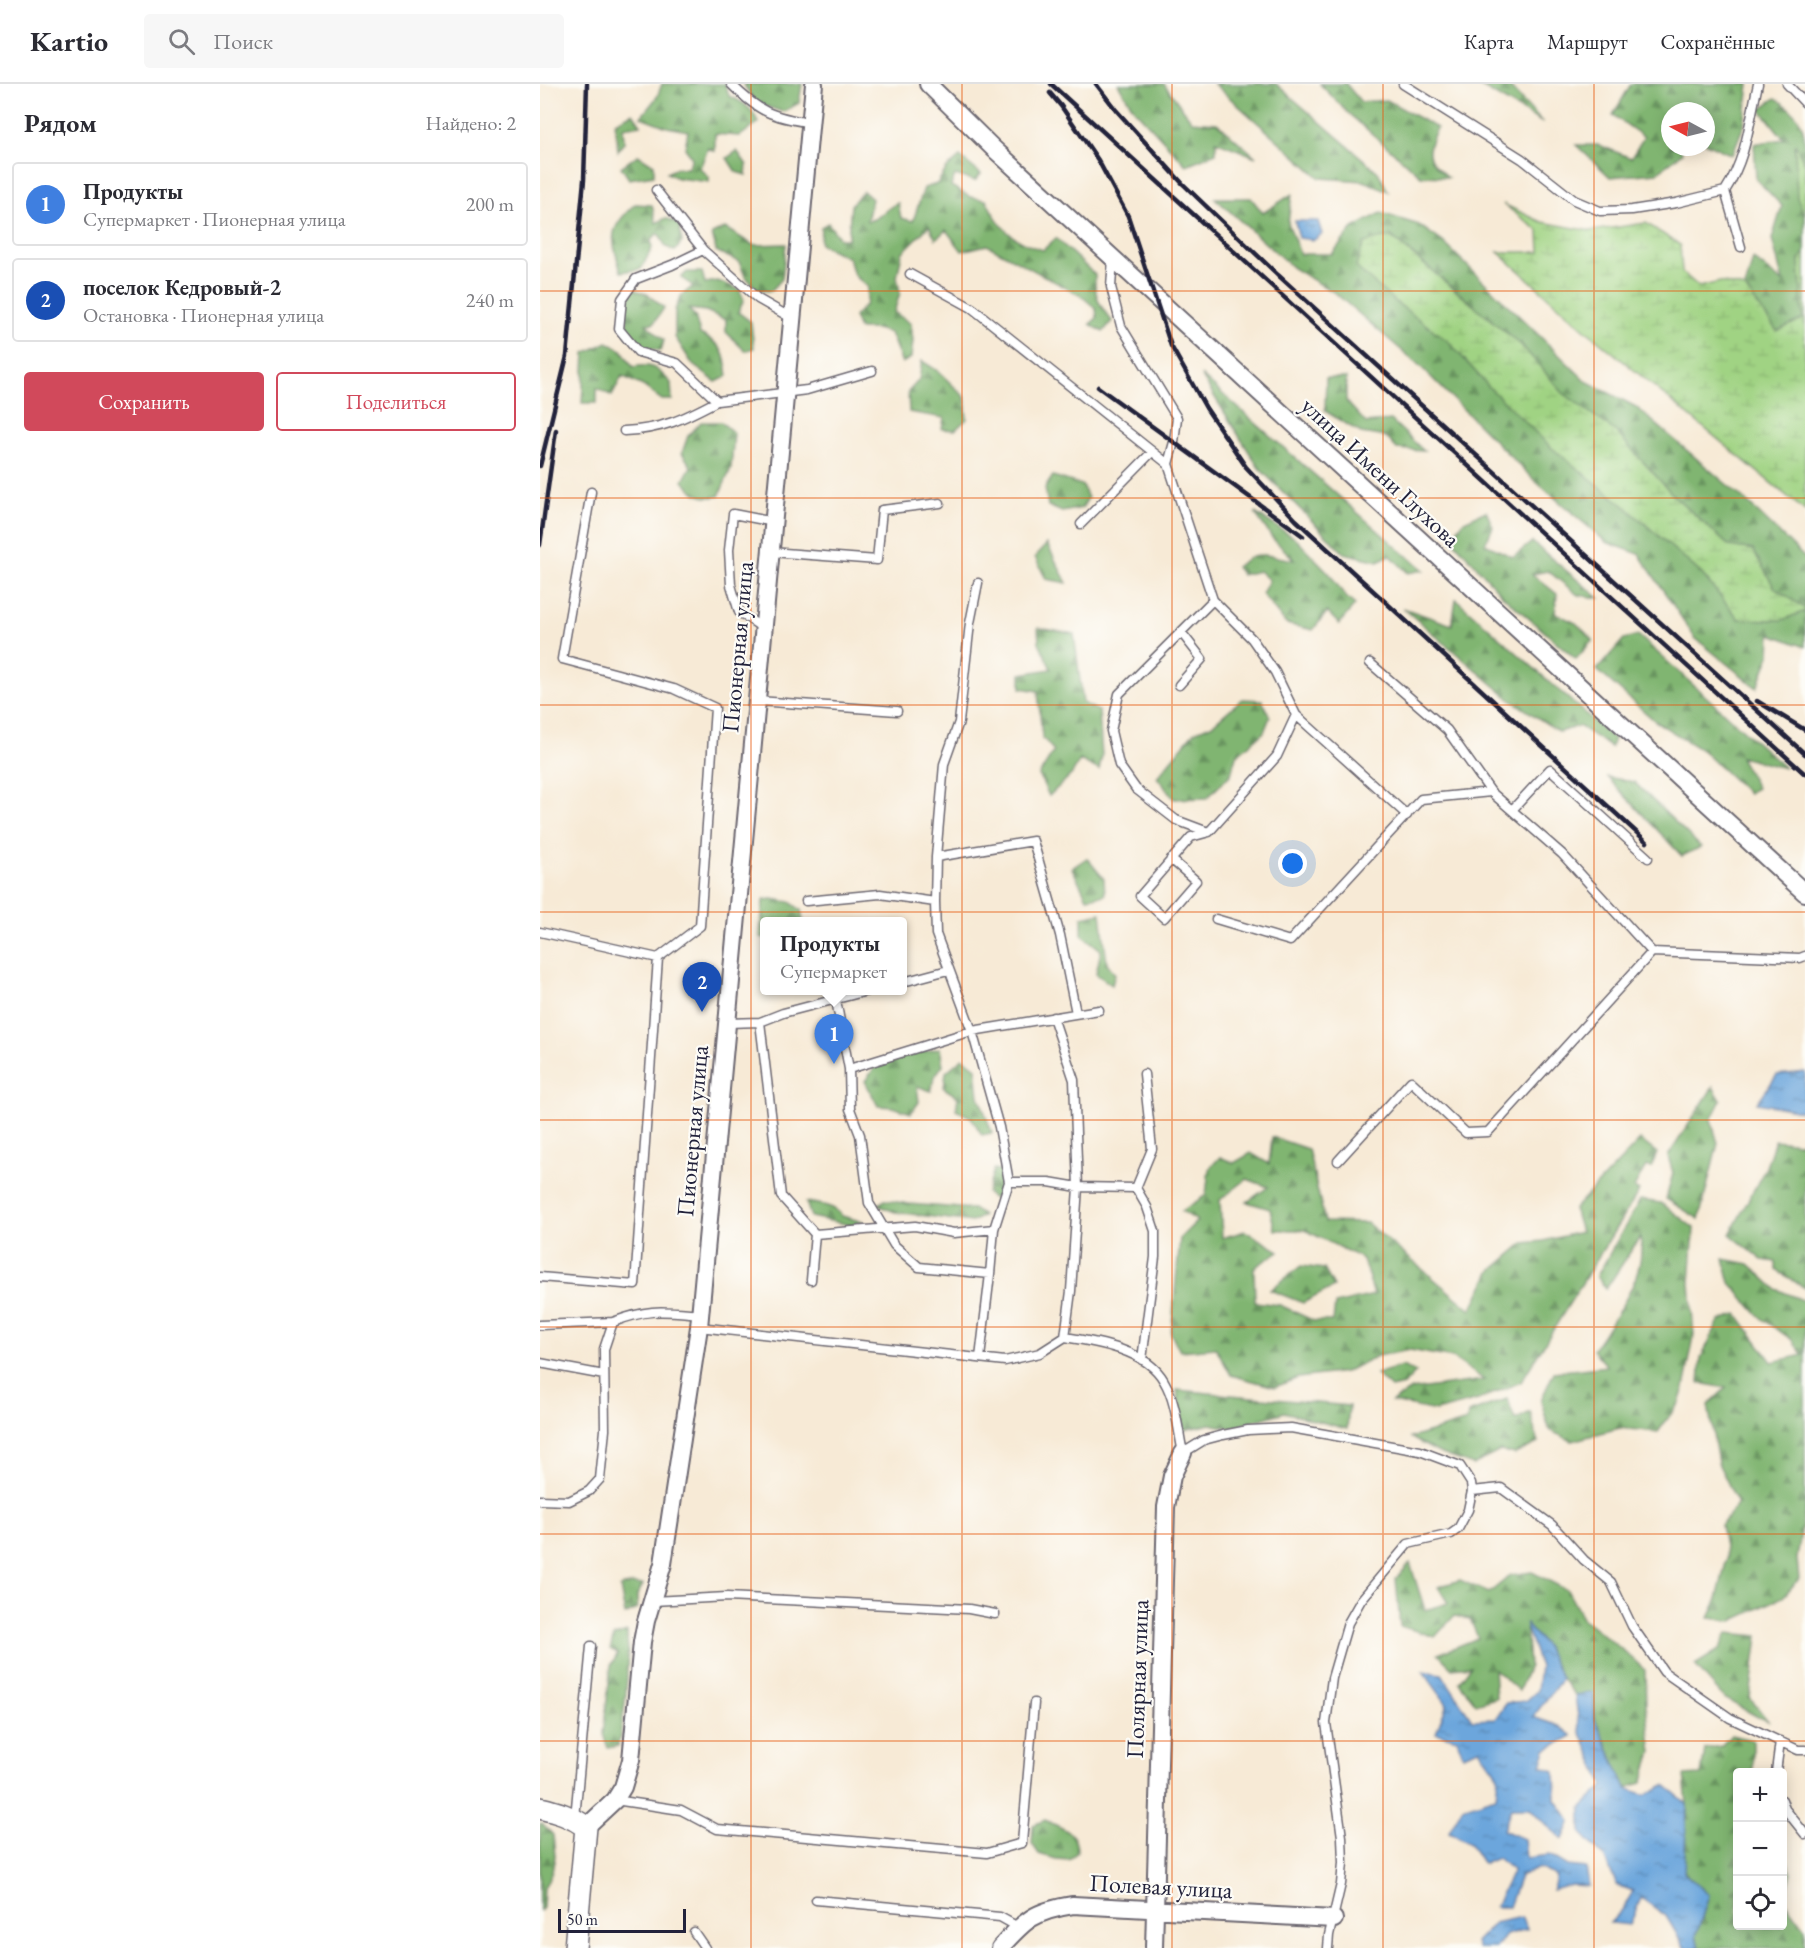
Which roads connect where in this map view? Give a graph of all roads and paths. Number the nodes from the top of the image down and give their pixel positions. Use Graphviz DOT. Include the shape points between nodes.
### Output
graph roads {
  1 [pos="731,84"];
  2 [pos="814,84"];
  3 [pos="928,84"];
  4 [pos="1403,84"];
  5 [pos="1758,84"];
  6 [pos="1787,84"];
  7 [pos="1805,103"];
  8 [pos="811,123"];
  9 [pos="656,190"];
  10 [pos="1725,191"];
  11 [pos="1741,247"];
  12 [pos="703,250"];
  13 [pos="1113,258"];
  14 [pos="910,274"];
  15 [pos="793,320"];
  16 [pos="872,371"];
  17 [pos="787,391"];
  18 [pos="717,401"];
  19 [pos="624,431"];
  20 [pos="1152,452"];
  21 [pos="1168,464"];
  22 [pos="591,492"];
  23 [pos="940,503"];
  24 [pos="774,522"];
  25 [pos="1081,524"];
  26 [pos="771,552"];
  27 [pos="978,583"];
  28 [pos="1214,600"];
  29 [pos="764,629"];
  30 [pos="1181,632"];
  31 [pos="1371,663"];
  32 [pos="1179,685"];
  33 [pos="758,701"];
  34 [pos="897,711"];
  35 [pos="1296,715"];
  36 [pos="1491,792"];
  37 [pos="1512,810"];
  38 [pos="1407,815"];
  39 [pos="1209,832"];
  40 [pos="936,857"];
  41 [pos="1647,858"];
  42 [pos="1171,860"];
  43 [pos="1805,893"];
  44 [pos="806,901"];
  45 [pos="935,902"];
  46 [pos="1216,919"];
  47 [pos="540,932"];
  48 [pos="1652,952"];
  49 [pos="1805,956"];
  50 [pos="658,958"];
  51 [pos="948,970"];
  52 [pos="907,981"];
  53 [pos="854,995"];
  54 [pos="836,1000"];
  55 [pos="1099,1010"];
  56 [pos="1076,1013"];
  57 [pos="1053,1017"];
  58 [pos="760,1022"];
  59 [pos="728,1023"];
  60 [pos="972,1031"];
  61 [pos="849,1069"];
  62 [pos="1144,1074"];
  63 [pos="1338,1161"];
  64 [pos="1009,1182"];
  65 [pos="1078,1186"];
  66 [pos="1136,1188"];
  67 [pos="884,1228"];
  68 [pos="994,1228"];
  69 [pos="815,1234"];
  70 [pos="990,1275"];
  71 [pos="540,1277"];
  72 [pos="811,1280"];
  73 [pos="700,1321"];
  74 [pos="613,1322"];
  75 [pos="540,1325"];
  76 [pos="1065,1337"];
  77 [pos="980,1358"];
  78 [pos="1142,1360"];
  79 [pos="540,1363"];
  80 [pos="604,1375"];
  81 [pos="1183,1453"];
  82 [pos="1472,1491"];
  83 [pos="540,1500"];
  84 [pos="652,1601"];
  85 [pos="995,1614"];
  86 [pos="591,1646"];
  87 [pos="1034,1703"];
  88 [pos="1780,1741"];
  89 [pos="1805,1750"];
  90 [pos="1777,1768"];
  91 [pos="615,1800"];
  92 [pos="540,1808"];
  93 [pos="1787,1812"];
  94 [pos="580,1823"];
  95 [pos="1805,1834"];
  96 [pos="816,1900"];
  97 [pos="1155,1910"];
  98 [pos="1334,1919"];
  99 [pos="1018,1927"];
  100 [pos="694,1932"];
  101 [pos="575,1948"];
  102 [pos="705,1948"];
  103 [pos="999,1948"];
  104 [pos="1154,1948"];
  105 [pos="1328,1948"];
  1 -- 8 [label="lane" via="750,102 779,118"];
  2 -- 8 [label="street, Пионерная улица"];
  3 -- 13 [label="street, улица Имени Глухова"];
  4 -- 10 [label="lane" via="1522,159 1574,200 1600,211 1665,205"];
  5 -- 10 [label="lane" via="1737,173"];
  6 -- 7 [label="lane"];
  8 -- 15 [label="street, Пионерная улица"];
  9 -- 12 [label="lane"];
  10 -- 11 [label="lane"];
  12 -- 15 [label="lane" via="758,299"];
  12 -- 18 [label="lane" via="636,279 622,299 619,329 638,352 677,363"];
  13 -- 21 [label="lane" via="1111,287 1121,326 1177,418"];
  13 -- 43 [label="street, улица Имени Глухова"];
  14 -- 20 [label="lane" via="972,308"];
  15 -- 17 [label="street, Пионерная улица"];
  16 -- 17 [label="lane" via="807,390"];
  17 -- 18 [label="lane"];
  17 -- 24 [label="street, Пионерная улица"];
  18 -- 19 [label="lane" via="680,421 647,430"];
  20 -- 21 [label="lane"];
  20 -- 25 [label="lane"];
  21 -- 28 [label="lane"];
  22 -- 50 [label="lane" via="562,659 674,689 715,708 700,926"];
  23 -- 26 [label="lane" via="882,510 877,560"];
  24 -- 26 [label="street, Пионерная улица"];
  24 -- 29 [label="lane" via="733,514 729,550 731,585 739,612"];
  26 -- 29 [label="street, Пионерная улица"];
  27 -- 40 [label="lane" via="959,722 944,764"];
  28 -- 30 [label="lane"];
  28 -- 35 [label="lane" via="1252,639 1275,672"];
  29 -- 33 [label="street, Пионерная улица"];
  30 -- 32 [label="lane" via="1202,659"];
  30 -- 39 [label="lane" via="1119,694 1112,731 1119,765 1136,789 1176,820"];
  31 -- 36 [label="lane" via="1447,730"];
  33 -- 34 [label="lane"];
  33 -- 59 [label="street, Пионерная улица"];
  35 -- 38 [label="lane"];
  35 -- 39 [label="lane" via="1277,756"];
  36 -- 37 [label="lane"];
  36 -- 38 [label="lane" via="1421,799"];
  37 -- 41 [label="lane" via="1550,769"];
  37 -- 48 [label="lane" via="1562,854"];
  38 -- 46 [label="lane" via="1290,941"];
  39 -- 42 [label="lane" via="1191,837"];
  40 -- 45 [label="lane"];
  40 -- 56 [label="lane" via="1033,840 1060,934"];
  42 -- 42 [label="lane" via="1140,896 1164,918 1196,881"];
  44 -- 45 [label="lane" via="880,894"];
  45 -- 51 [label="lane" via="936,934"];
  47 -- 50 [label="lane"];
  48 -- 49 [label="lane"];
  48 -- 63 [label="lane" via="1488,1132 1466,1133 1411,1082"];
  50 -- 71 [label="lane" via="635,1285"];
  51 -- 52 [label="lane"];
  51 -- 60 [label="lane"];
  53 -- 54 [label="lane"];
  54 -- 58 [label="lane"];
  54 -- 61 [label="lane"];
  55 -- 56 [label="lane"];
  56 -- 57 [label="lane"];
  57 -- 60 [label="lane"];
  57 -- 65 [label="lane" via="1074,1080"];
  58 -- 59 [label="lane"];
  58 -- 69 [label="lane" via="781,1196"];
  59 -- 73 [label="street, Пионерная улица"];
  60 -- 61 [label="lane"];
  60 -- 64 [label="lane" via="999,1127"];
  61 -- 67 [label="lane" via="850,1109 860,1135 869,1203"];
  62 -- 66 [label="lane" via="1152,1149"];
  64 -- 65 [label="lane"];
  64 -- 68 [label="lane"];
  65 -- 66 [label="lane"];
  65 -- 76 [label="lane"];
  66 -- 78 [label="lane" via="1155,1231"];
  67 -- 68 [label="lane" via="915,1226 954,1233"];
  67 -- 69 [label="lane"];
  67 -- 70 [label="lane" via="894,1245 920,1267"];
  68 -- 70 [label="lane"];
  69 -- 72 [label="lane"];
  70 -- 77 [label="lane"];
  73 -- 74 [label="lane" via="656,1310"];
  73 -- 77 [label="lane"];
  73 -- 84 [label="street, Пионерная улица" via="663,1564"];
  74 -- 75 [label="lane"];
  74 -- 80 [label="lane" via="604,1350"];
  76 -- 77 [label="lane" via="1040,1353 1005,1361"];
  76 -- 78 [label="lane" via="1115,1347"];
  78 -- 81 [label="lane" via="1164,1380"];
  79 -- 80 [label="lane"];
  80 -- 83 [label="lane" via="605,1430 600,1479 589,1491 569,1502"];
  81 -- 82 [label="lane" via="1204,1440 1223,1435 1291,1428 1420,1450 1460,1466"];
  81 -- 97 [label="street, Полярная улица" via="1172,1476 1166,1508"];
  82 -- 88 [label="lane" via="1500,1488 1552,1525 1611,1582 1632,1626 1664,1672 1730,1718"];
  82 -- 98 [label="lane" via="1458,1529 1408,1544 1361,1600 1348,1623 1332,1678 1326,1724 1342,1837 1341,1884"];
  84 -- 85 [label="lane" via="727,1597 969,1609"];
  84 -- 91 [label="street, Пионерная улица" via="642,1642 630,1760"];
  86 -- 94 [label="lane"];
  87 -- 91 [label="lane" via="1022,1843 987,1853 717,1829 681,1810"];
  88 -- 89 [label="lane"];
  88 -- 90 [label="lane"];
  91 -- 94 [label="street, Пионерная улица"];
  92 -- 94 [label="street"];
  93 -- 95 [label="lane"];
  94 -- 101 [label="street"];
  96 -- 99 [label="lane" via="999,1917"];
  97 -- 98 [label="street, Полевая улица"];
  97 -- 99 [label="street, Полевая улица" via="1073,1905 1042,1912"];
  97 -- 104 [label="street, Полярная улица"];
  98 -- 105 [label="lane"];
  99 -- 103 [label="street, Полевая улица"];
  100 -- 102 [label="lane"];
}
